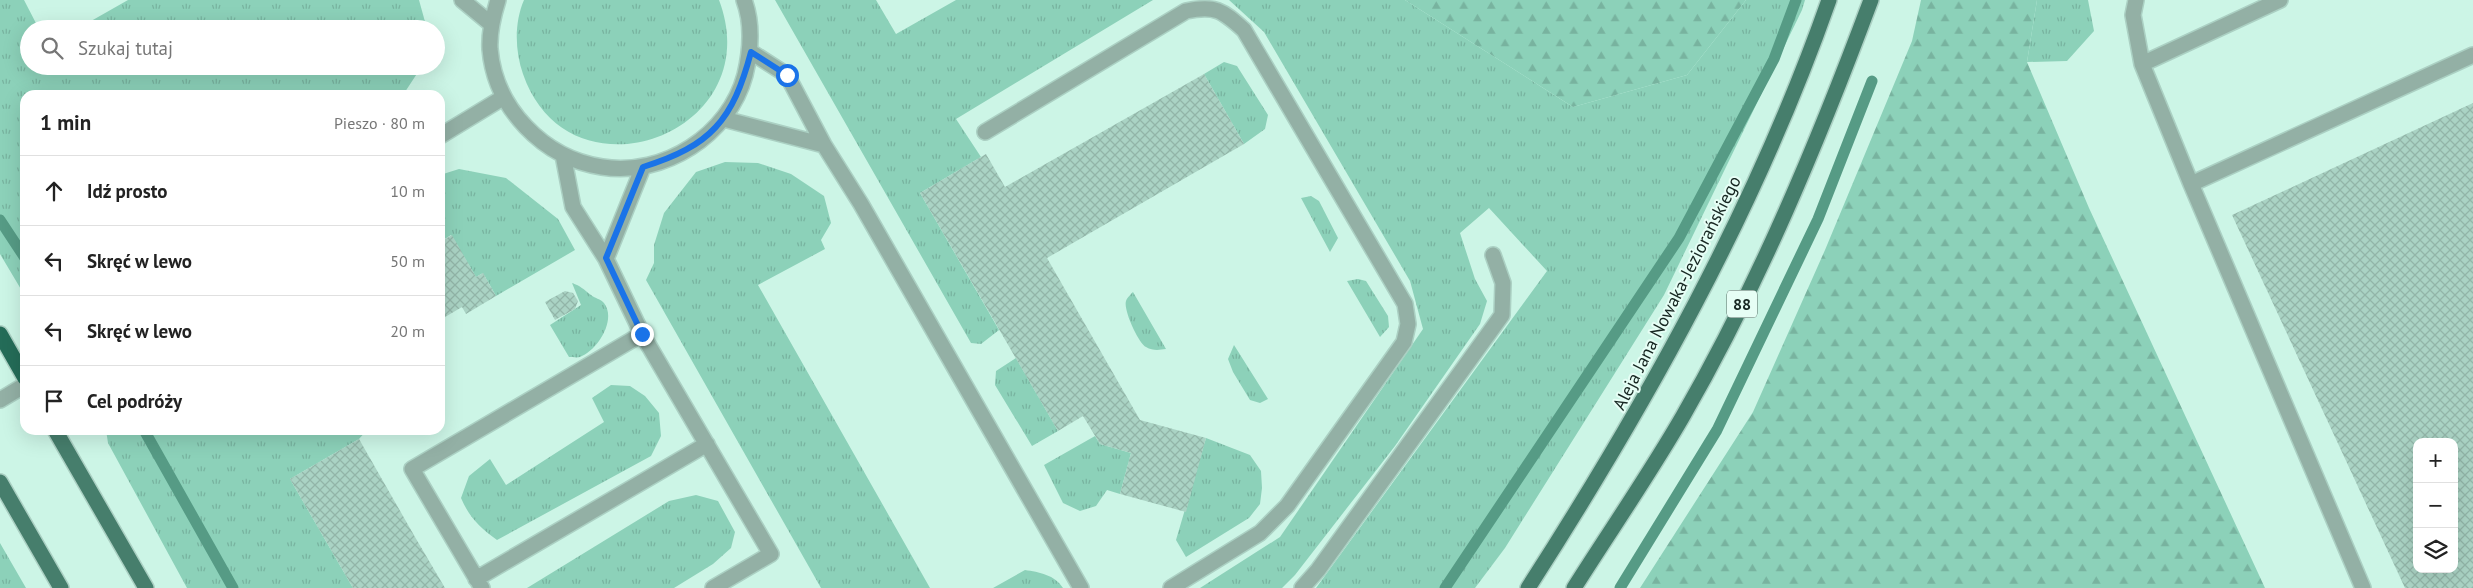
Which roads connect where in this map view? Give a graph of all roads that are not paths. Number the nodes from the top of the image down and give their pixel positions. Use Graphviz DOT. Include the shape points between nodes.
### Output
graph roads {
  1 [pos="462,0"];
  2 [pos="498,0"];
  3 [pos="744,0"];
  4 [pos="1829,0"];
  5 [pos="1871,0"];
  6 [pos="2136,0"];
  7 [pos="2280,0"];
  8 [pos="491,24"];
  9 [pos="751,52"];
  10 [pos="2473,55"];
  11 [pos="2142,64"];
  12 [pos="504,98"];
  13 [pos="724,119"];
  14 [pos="985,132"];
  15 [pos="445,133"];
  16 [pos="824,145"];
  17 [pos="563,155"];
  18 [pos="643,167"];
  19 [pos="2191,184"];
  20 [pos="1494,255"];
  21 [pos="606,258"];
  22 [pos="0,334"];
  23 [pos="642,334"];
  24 [pos="20,369"];
  25 [pos="20,388"];
  26 [pos="0,400"];
  27 [pos="58,435"];
  28 [pos="707,444"];
  29 [pos="0,482"];
  30 [pos="479,584"];
  31 [pos="62,588"];
  32 [pos="146,588"];
  33 [pos="713,588"];
  34 [pos="1081,588"];
  35 [pos="1171,588"];
  36 [pos="1302,588"];
  37 [pos="1528,588"];
  38 [pos="1574,588"];
  39 [pos="2363,588"];
  1 -- 8 [label="lane"];
  2 -- 8 [label="lane"];
  3 -- 9 [label="lane"];
  4 -- 37 [label="main road, Aleja Jana Nowaka-Jeziorańskiego / 88" via="1803,76 1696,302 1632,421"];
  5 -- 38 [label="main road, 88" via="1802,174 1743,302 1683,416"];
  6 -- 11 [label="lane" via="2133,15"];
  7 -- 11 [label="lane"];
  8 -- 12 [label="lane" via="490,49"];
  9 -- 13 [label="lane" via="742,87"];
  9 -- 16 [label="lane" via="787,75"];
  10 -- 19 [label="lane"];
  11 -- 19 [label="lane"];
  12 -- 15 [label="lane"];
  12 -- 17 [label="lane" via="539,140"];
  13 -- 16 [label="lane"];
  13 -- 18 [label="lane" via="701,141 673,158"];
  14 -- 35 [label="lane" via="1186,10 1207,7 1228,16 1244,30 1405,304 1408,324 1404,342 1287,506 1260,533"];
  16 -- 34 [label="lane"];
  17 -- 18 [label="lane" via="602,168"];
  17 -- 21 [label="lane" via="573,207"];
  18 -- 21 [label="lane"];
  19 -- 39 [label="lane"];
  20 -- 36 [label="lane" via="1503,283 1502,315"];
  21 -- 23 [label="lane"];
  22 -- 24 [label="highway"];
  23 -- 28 [label="lane"];
  23 -- 30 [label="lane" via="412,469"];
  25 -- 26 [label="lane"];
  27 -- 32 [label="main road"];
  28 -- 30 [label="lane"];
  28 -- 33 [label="lane" via="771,554"];
  29 -- 31 [label="main road"];
}
